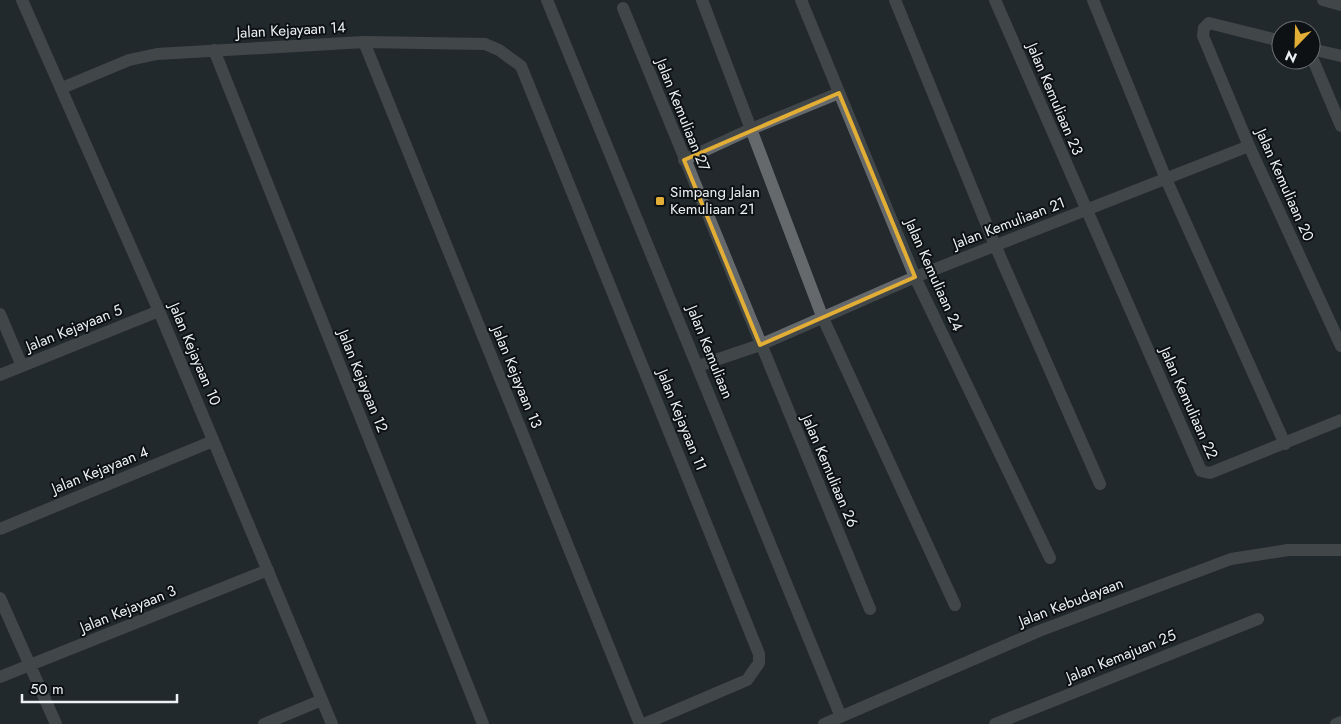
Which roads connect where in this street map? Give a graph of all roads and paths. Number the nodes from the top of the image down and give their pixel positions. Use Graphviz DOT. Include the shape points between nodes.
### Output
graph roads {
  1 [pos="22,0"];
  2 [pos="547,0"];
  3 [pos="702,0"];
  4 [pos="800,0"];
  5 [pos="894,0"];
  6 [pos="995,0"];
  7 [pos="1093,0"];
  8 [pos="1323,0"];
  9 [pos="1341,4"];
  10 [pos="623,8"];
  11 [pos="1271,38"];
  12 [pos="364,42"];
  13 [pos="214,50"];
  14 [pos="1321,51"];
  15 [pos="1341,56"];
  16 [pos="521,66"];
  17 [pos="1317,70"];
  18 [pos="62,88"];
  19 [pos="839,93"];
  20 [pos="1341,126"];
  21 [pos="751,129"];
  22 [pos="1249,146"];
  23 [pos="684,160"];
  24 [pos="1166,179"];
  25 [pos="1085,210"];
  26 [pos="995,246"];
  27 [pos="915,277"];
  28 [pos="159,311"];
  29 [pos="0,314"];
  30 [pos="822,316"];
  31 [pos="760,345"];
  32 [pos="1341,346"];
  33 [pos="22,366"];
  34 [pos="698,366"];
  35 [pos="0,375"];
  36 [pos="1341,420"];
  37 [pos="213,441"];
  38 [pos="1285,444"];
  39 [pos="1100,484"];
  40 [pos="0,529"];
  41 [pos="1341,550"];
  42 [pos="1050,558"];
  43 [pos="268,570"];
  44 [pos="0,598"];
  45 [pos="955,605"];
  46 [pos="870,609"];
  47 [pos="1258,619"];
  48 [pos="30,665"];
  49 [pos="0,677"];
  50 [pos="322,700"];
  51 [pos="841,716"];
  52 [pos="1341,722"];
  53 [pos="56,724"];
  54 [pos="264,724"];
  55 [pos="332,724"];
  56 [pos="483,724"];
  57 [pos="640,724"];
  58 [pos="644,724"];
  59 [pos="824,724"];
  60 [pos="995,724"];
  61 [pos="1336,724"];
  1 -- 18 [label="street, Jalan Kejayaan 10"];
  2 -- 34 [label="street, Jalan Kemuliaan"];
  3 -- 21 [label="street"];
  4 -- 19 [label="street, Jalan Kemuliaan 24"];
  5 -- 26 [label="street"];
  6 -- 25 [label="street, Jalan Kemuliaan 23"];
  7 -- 24 [label="street"];
  8 -- 9 [label="street"];
  10 -- 23 [label="street, Jalan Kemuliaan 27"];
  11 -- 22 [label="street, Jalan Kemuliaan 20" via="1210,23 1204,28 1203,36"];
  12 -- 13 [label="street, Jalan Kejayaan 14"];
  12 -- 16 [label="street, Jalan Kejayaan 14" via="485,44"];
  12 -- 57 [label="street, Jalan Kejayaan 13"];
  13 -- 18 [label="street, Jalan Kejayaan 14" via="157,54 129,60"];
  13 -- 56 [label="street, Jalan Kejayaan 12"];
  14 -- 15 [label="street"];
  16 -- 58 [label="street, Jalan Kejayaan 11" via="759,654 759,663 747,680"];
  17 -- 20 [label="street"];
  18 -- 28 [label="street, Jalan Kejayaan 10"];
  19 -- 21 [label="street"];
  19 -- 27 [label="street, Jalan Kemuliaan 24"];
  21 -- 23 [label="street"];
  21 -- 30 [label="street"];
  22 -- 24 [label="street, Jalan Kemuliaan 21"];
  22 -- 32 [label="street, Jalan Kemuliaan 20"];
  23 -- 31 [label="street, Jalan Kemuliaan 27"];
  24 -- 25 [label="street, Jalan Kemuliaan 21"];
  24 -- 38 [label="street"];
  25 -- 26 [label="street, Jalan Kemuliaan 21"];
  25 -- 38 [label="street, Jalan Kemuliaan 22" via="1201,471 1210,473"];
  26 -- 27 [label="street, Jalan Kemuliaan 21"];
  26 -- 39 [label="street"];
  27 -- 30 [label="street, Jalan Kemuliaan 21"];
  27 -- 42 [label="street, Jalan Kemuliaan 24"];
  28 -- 33 [label="street, Jalan Kejayaan 5"];
  28 -- 37 [label="street, Jalan Kejayaan 10"];
  29 -- 33 [label="street"];
  30 -- 31 [label="street, Jalan Kemuliaan 21"];
  30 -- 45 [label="street"];
  31 -- 34 [label="street, Jalan Kemuliaan 21"];
  31 -- 46 [label="street, Jalan Kemuliaan 26"];
  33 -- 35 [label="street, Jalan Kejayaan 5"];
  34 -- 51 [label="street, Jalan Kemuliaan"];
  36 -- 38 [label="street, Jalan Kemuliaan 22"];
  37 -- 40 [label="street, Jalan Kejayaan 4"];
  37 -- 43 [label="street, Jalan Kejayaan 10"];
  41 -- 51 [label="street, Jalan Kebudayaan" via="1288,550 1231,558 1039,630"];
  43 -- 48 [label="street, Jalan Kejayaan 3"];
  43 -- 50 [label="street, Jalan Kejayaan 10"];
  44 -- 48 [label="street"];
  47 -- 60 [label="street, Jalan Kemajuan 25"];
  48 -- 49 [label="street, Jalan Kejayaan 3"];
  48 -- 53 [label="street"];
  50 -- 54 [label="street"];
  50 -- 55 [label="street, Jalan Kejayaan 10"];
  51 -- 59 [label="street, Jalan Kebudayaan"];
  52 -- 61 [label="street"];
}
